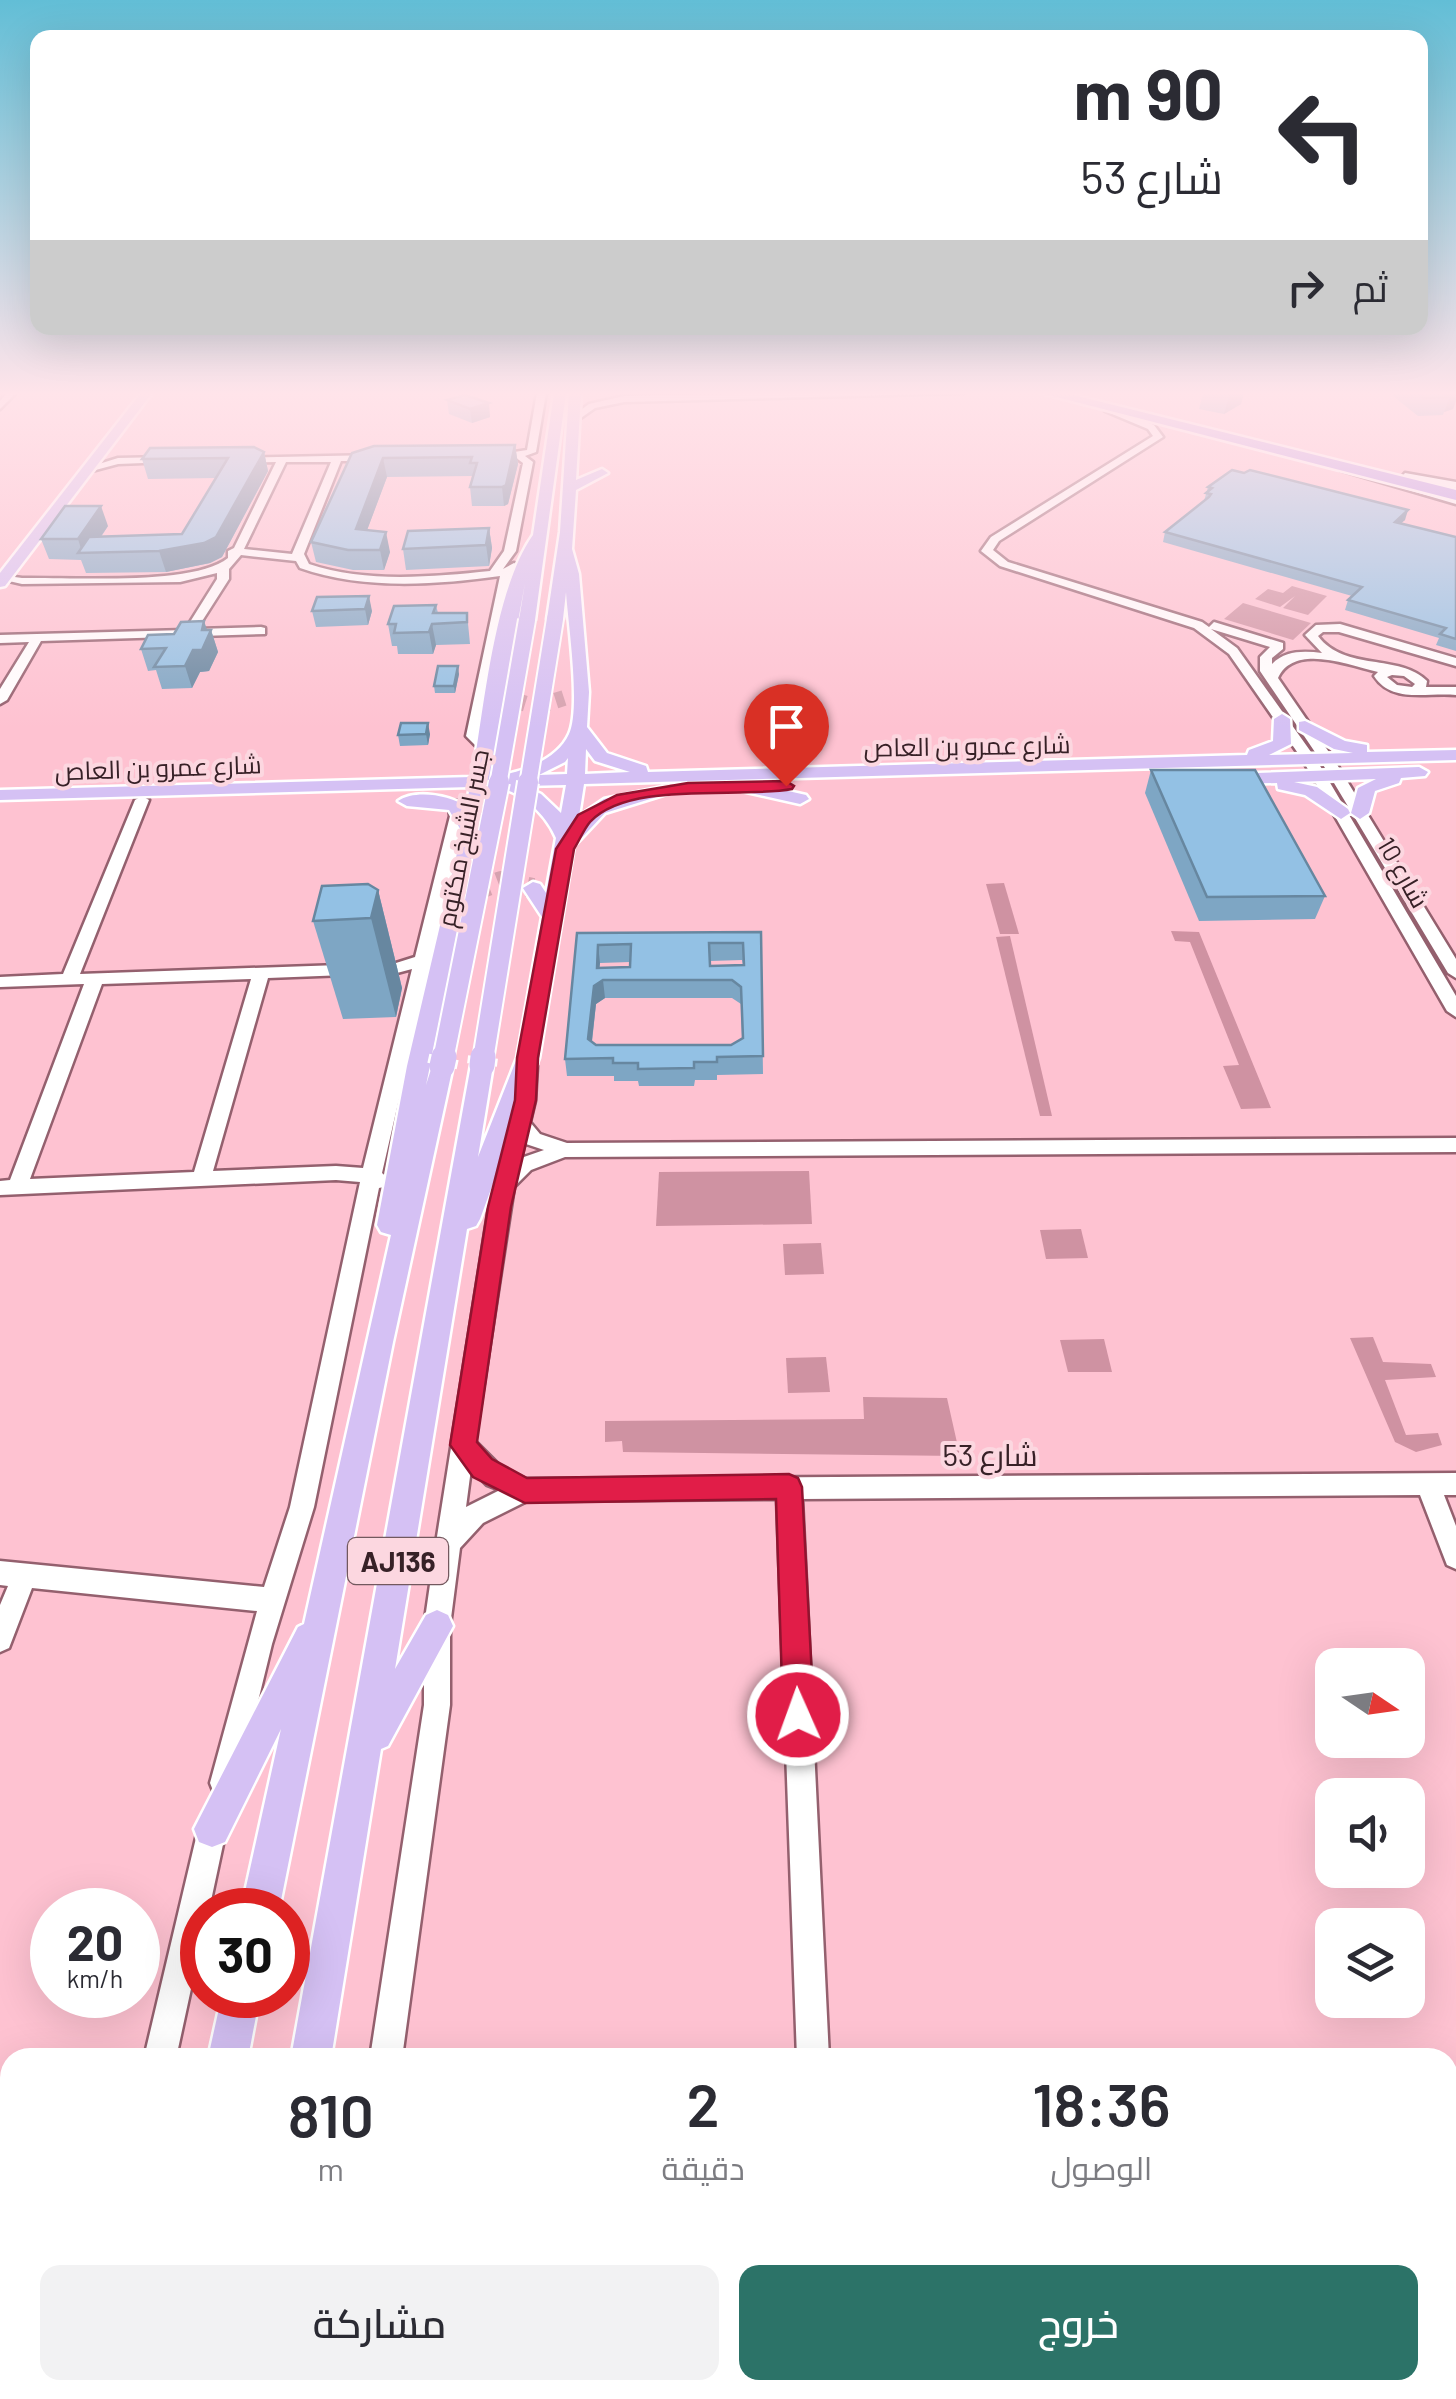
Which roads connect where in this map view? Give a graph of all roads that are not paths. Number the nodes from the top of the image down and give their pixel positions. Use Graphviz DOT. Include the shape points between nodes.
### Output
graph roads {
  1 [pos="44,505"];
  2 [pos="61,505"];
  3 [pos="259,505"];
  4 [pos="320,505"];
  5 [pos="519,505"];
  6 [pos="542,505"];
  7 [pos="569,505"];
  8 [pos="1049,505"];
  9 [pos="537,538"];
  10 [pos="565,549"];
  11 [pos="234,552"];
  12 [pos="298,558"];
  13 [pos="0,560"];
  14 [pos="525,560"];
  15 [pos="500,573"];
  16 [pos="214,574"];
  17 [pos="2,583"];
  18 [pos="596,599"];
  19 [pos="1152,610"];
  20 [pos="576,617"];
  21 [pos="260,631"];
  22 [pos="188,634"];
  23 [pos="37,638"];
  24 [pos="0,639"];
  25 [pos="496,654"];
  26 [pos="1456,662"];
  27 [pos="580,669"];
  28 [pos="1386,675"];
  29 [pos="500,679"];
  30 [pos="1271,679"];
  31 [pos="1456,688"];
  32 [pos="564,698"];
  33 [pos="510,699"];
  34 [pos="0,700"];
  35 [pos="487,709"];
  36 [pos="1282,719"];
  37 [pos="1305,726"];
  38 [pos="581,730"];
  39 [pos="486,748"];
  40 [pos="1456,755"];
  41 [pos="1323,767"];
  42 [pos="1456,771"];
  43 [pos="1435,772"];
  44 [pos="1195,778"];
  45 [pos="1137,780"];
  46 [pos="694,782"];
  47 [pos="748,786"];
  48 [pos="508,788"];
  49 [pos="577,788"];
  50 [pos="354,791"];
  51 [pos="0,796"];
  52 [pos="800,799"];
  53 [pos="142,800"];
  54 [pos="0,804"];
  55 [pos="453,804"];
  56 [pos="547,806"];
  57 [pos="1350,813"];
  58 [pos="471,832"];
  59 [pos="566,844"];
  60 [pos="533,888"];
  61 [pos="552,917"];
  62 [pos="447,936"];
  63 [pos="410,970"];
  64 [pos="261,974"];
  65 [pos="1456,974"];
  66 [pos="95,979"];
  67 [pos="69,980"];
  68 [pos="0,982"];
  69 [pos="1456,1010"];
  70 [pos="528,1058"];
  71 [pos="521,1124"];
  72 [pos="1456,1145"];
  73 [pos="379,1149"];
  74 [pos="566,1150"];
  75 [pos="336,1173"];
  76 [pos="371,1176"];
  77 [pos="201,1180"];
  78 [pos="504,1184"];
  79 [pos="5,1188"];
  80 [pos="391,1218"];
  81 [pos="448,1270"];
  82 [pos="379,1342"];
  83 [pos="463,1445"];
  84 [pos="1428,1485"];
  85 [pos="1456,1485"];
  86 [pos="789,1487"];
  87 [pos="525,1490"];
  88 [pos="448,1543"];
  89 [pos="1456,1557"];
  90 [pos="12,1575"];
  91 [pos="272,1600"];
  92 [pos="323,1612"];
  93 [pos="437,1626"];
  94 [pos="0,1639"];
  95 [pos="366,1751"];
  96 [pos="212,1828"];
  97 [pos="265,1888"];
  98 [pos="237,2018"];
  99 [pos="162,2048"];
  100 [pos="230,2048"];
  101 [pos="314,2048"];
  102 [pos="387,2048"];
  103 [pos="813,2048"];
  1 -- 13 [label="main road"];
  2 -- 17 [label="main road"];
  3 -- 11 [label="street"];
  4 -- 12 [label="street"];
  5 -- 15 [label="street"];
  6 -- 9 [label="main road, AJ136"];
  7 -- 10 [label="main road, AJ136"];
  8 -- 19 [label="street" via="994,539 987,551 1004,564"];
  9 -- 14 [label="main road"];
  9 -- 82 [label="main road, جسر الشيخ مكتوم / AJ136, bridge" via="504,757"];
  10 -- 20 [label="main road"];
  10 -- 81 [label="main road, جسر الشيخ مكتوم / AJ136, bridge"];
  11 -- 12 [label="street"];
  11 -- 16 [label="street"];
  11 -- 16 [label="street"];
  12 -- 15 [label="street" via="313,571 339,576"];
  14 -- 15 [label="street"];
  14 -- 25 [label="main road"];
  15 -- 25 [label="street"];
  16 -- 17 [label="street"];
  16 -- 22 [label="street"];
  18 -- 20 [label="main road"];
  19 -- 30 [label="street" via="1279,646 1264,662"];
  19 -- 36 [label="street" via="1227,644"];
  20 -- 27 [label="main road"];
  21 -- 22 [label="street"];
  22 -- 23 [label="street"];
  23 -- 24 [label="street"];
  23 -- 34 [label="street"];
  25 -- 29 [label="main road"];
  25 -- 35 [label="street"];
  26 -- 28 [label="street" via="1340,628 1311,634 1318,646"];
  27 -- 32 [label="main road"];
  27 -- 38 [label="main road"];
  28 -- 30 [label="street" via="1304,655 1279,661"];
  28 -- 31 [label="street"];
  29 -- 33 [label="main road"];
  29 -- 35 [label="main road"];
  30 -- 37 [label="street"];
  35 -- 39 [label="main road"];
  36 -- 41 [label="street"];
  36 -- 44 [label="main road" via="1282,744"];
  37 -- 40 [label="main road" via="1362,750"];
  37 -- 41 [label="street"];
  38 -- 46 [label="main road" via="595,752 615,764"];
  38 -- 48 [label="main road" via="559,758"];
  38 -- 49 [label="main road"];
  39 -- 48 [label="main road"];
  39 -- 48 [label="main road"];
  39 -- 50 [label="main road" via="448,770"];
  40 -- 41 [label="main road"];
  41 -- 43 [label="main road, شارع عمرو بن العاص"];
  41 -- 44 [label="main road, شارع عمرو بن العاص"];
  41 -- 45 [label="main road"];
  41 -- 57 [label="street, شارع 10"];
  42 -- 43 [label="main road, شارع عمرو بن العاص"];
  43 -- 57 [label="main road" via="1374,783"];
  44 -- 45 [label="main road, شارع عمرو بن العاص"];
  44 -- 46 [label="main road, شارع عمرو بن العاص"];
  44 -- 57 [label="main road" via="1302,788"];
  45 -- 47 [label="main road, شارع عمرو بن العاص"];
  46 -- 47 [label="main road, شارع عمرو بن العاص"];
  46 -- 49 [label="main road, شارع عمرو بن العاص"];
  46 -- 59 [label="main road" via="601,806"];
  47 -- 52 [label="main road"];
  48 -- 49 [label="main road, شارع عمرو بن العاص"];
  48 -- 50 [label="main road, شارع عمرو بن العاص"];
  48 -- 56 [label="main road"];
  48 -- 56 [label="main road" via="520,800"];
  48 -- 58 [label="main road"];
  49 -- 59 [label="main road"];
  50 -- 51 [label="main road, شارع عمرو بن العاص"];
  50 -- 53 [label="main road, شارع عمرو بن العاص"];
  50 -- 55 [label="main road"];
  53 -- 54 [label="main road, شارع عمرو بن العاص"];
  53 -- 67 [label="street"];
  55 -- 58 [label="main road" via="466,814"];
  55 -- 63 [label="street" via="457,816"];
  56 -- 59 [label="main road"];
  57 -- 65 [label="street, شارع 10"];
  57 -- 69 [label="street, شارع 10"];
  58 -- 62 [label="main road" via="462,901"];
  59 -- 61 [label="main road"];
  60 -- 61 [label="main road"];
  61 -- 70 [label="main road"];
  62 -- 63 [label="street"];
  62 -- 80 [label="main road"];
  63 -- 64 [label="street"];
  63 -- 73 [label="street"];
  64 -- 66 [label="street"];
  64 -- 77 [label="street"];
  66 -- 67 [label="street"];
  66 -- 79 [label="street"];
  67 -- 68 [label="street"];
  70 -- 71 [label="street"];
  70 -- 81 [label="main road"];
  71 -- 74 [label="street" via="533,1138"];
  71 -- 78 [label="street"];
  72 -- 74 [label="street"];
  73 -- 75 [label="street" via="357,1168"];
  73 -- 76 [label="street"];
  74 -- 78 [label="street" via="537,1158"];
  75 -- 76 [label="street"];
  75 -- 77 [label="street"];
  76 -- 80 [label="street" via="386,1186"];
  76 -- 91 [label="street" via="308,1482"];
  77 -- 79 [label="street"];
  78 -- 83 [label="street"];
  80 -- 82 [label="main road"];
  81 -- 95 [label="main road, AJ136"];
  82 -- 92 [label="main road, AJ136"];
  83 -- 87 [label="street, شارع 53" via="482,1468"];
  83 -- 88 [label="street"];
  84 -- 85 [label="street, شارع 53"];
  84 -- 86 [label="street, شارع 53"];
  84 -- 89 [label="street"];
  86 -- 87 [label="street, شارع 53"];
  86 -- 103 [label="street"];
  87 -- 88 [label="street, شارع 53" via="474,1515"];
  88 -- 93 [label="street"];
  90 -- 91 [label="street"];
  90 -- 94 [label="street"];
  91 -- 96 [label="street"];
  92 -- 96 [label="main road"];
  92 -- 97 [label="main road, AJ136"];
  93 -- 95 [label="main road"];
  93 -- 102 [label="street" via="437,1705"];
  95 -- 101 [label="main road, AJ136"];
  96 -- 99 [label="street"];
  98 -- 100 [label="main road"];
}
